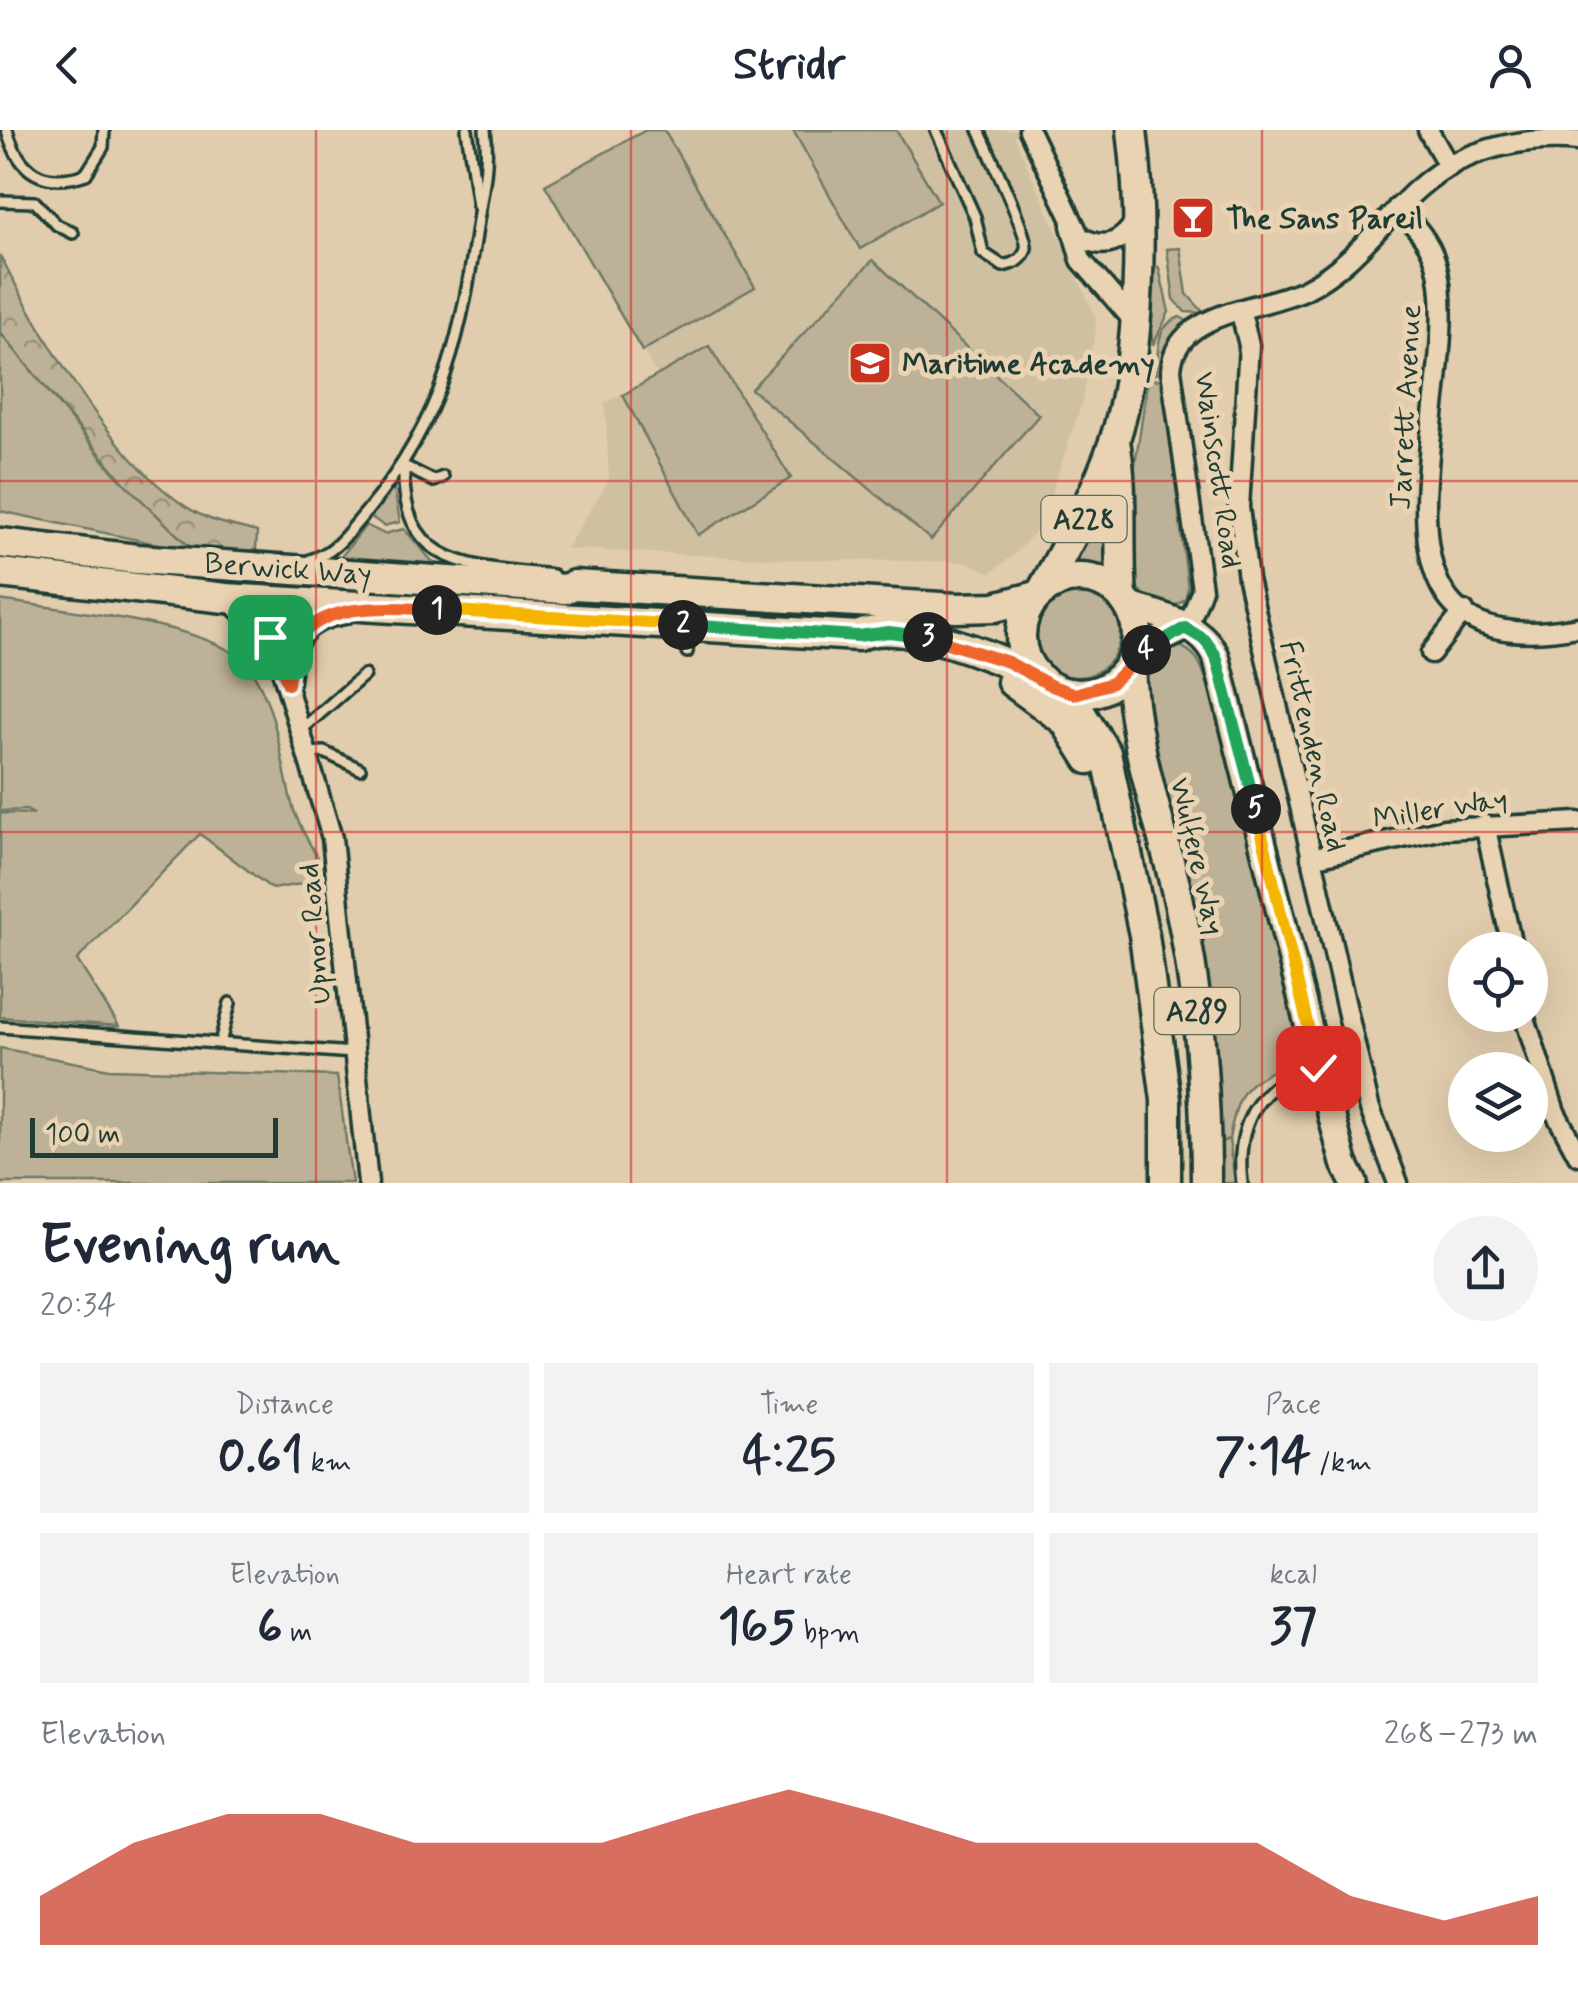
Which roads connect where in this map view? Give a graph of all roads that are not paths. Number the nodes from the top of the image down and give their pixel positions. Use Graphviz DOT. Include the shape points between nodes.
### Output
graph roads {
  1 [pos="7,130"];
  2 [pos="104,130"];
  3 [pos="467,130"];
  4 [pos="485,130"];
  5 [pos="936,130"];
  6 [pos="979,130"];
  7 [pos="1030,130"];
  8 [pos="1132,130"];
  9 [pos="1428,130"];
  10 [pos="1578,141"];
  11 [pos="1449,166"];
  12 [pos="0,201"];
  13 [pos="1064,206"];
  14 [pos="1397,208"];
  15 [pos="479,214"];
  16 [pos="1137,218"];
  17 [pos="73,232"];
  18 [pos="1241,313"];
  19 [pos="1133,320"];
  20 [pos="1115,439"];
  21 [pos="404,466"];
  22 [pos="442,478"];
  23 [pos="0,543"];
  24 [pos="274,569"];
  25 [pos="0,573"];
  26 [pos="574,585"];
  27 [pos="1039,594"];
  28 [pos="226,598"];
  29 [pos="1125,601"];
  30 [pos="385,607"];
  31 [pos="1464,611"];
  32 [pos="1578,627"];
  33 [pos="1186,628"];
  34 [pos="858,636"];
  35 [pos="1430,653"];
  36 [pos="1130,664"];
  37 [pos="364,675"];
  38 [pos="1042,680"];
  39 [pos="288,684"];
  40 [pos="1068,692"];
  41 [pos="301,730"];
  42 [pos="309,753"];
  43 [pos="360,769"];
  44 [pos="1578,822"];
  45 [pos="1485,825"];
  46 [pos="1312,858"];
  47 [pos="1509,932"];
  48 [pos="1144,936"];
  49 [pos="230,1003"];
  50 [pos="0,1026"];
  51 [pos="1530,1032"];
  52 [pos="220,1043"];
  53 [pos="353,1053"];
  54 [pos="1318,1068"];
  55 [pos="1578,1155"];
  56 [pos="1347,1176"];
  57 [pos="368,1183"];
  58 [pos="1166,1183"];
  59 [pos="1206,1183"];
  60 [pos="1242,1183"];
  61 [pos="1398,1183"];
  1 -- 2 [label="lane" via="38,178 55,182 86,174 103,148"];
  3 -- 15 [label="lane"];
  4 -- 15 [label="lane"];
  5 -- 6 [label="lane" via="975,217 983,254 1003,266 1018,262 1026,233"];
  7 -- 13 [label="street"];
  8 -- 16 [label="main road, A228"];
  9 -- 11 [label="street"];
  10 -- 11 [label="street" via="1513,143"];
  11 -- 14 [label="street"];
  12 -- 17 [label="lane" via="36,202"];
  13 -- 16 [label="street" via="1080,236 1093,244 1126,237"];
  13 -- 19 [label="street" via="1081,260"];
  14 -- 18 [label="street" via="1319,282"];
  14 -- 31 [label="street, Jarrett Avenue" via="1423,236 1437,268 1426,543 1438,580"];
  15 -- 21 [label="lane" via="463,322"];
  16 -- 19 [label="main road, A228"];
  18 -- 33 [label="street, Wainscott Road" via="1196,327 1179,342 1171,365 1202,590"];
  18 -- 46 [label="street, Frittenden Road" via="1250,345 1239,507 1248,579"];
  19 -- 20 [label="main road, A228"];
  20 -- 27 [label="main road, A228" via="1078,531"];
  20 -- 29 [label="main road, A228"];
  21 -- 22 [label="lane" via="434,481"];
  21 -- 24 [label="lane" via="338,546"];
  21 -- 26 [label="lane" via="406,514 428,547 480,567 566,576"];
  23 -- 24 [label="main road, Berwick Way"];
  24 -- 26 [label="main road, Berwick Way"];
  25 -- 28 [label="main road, Berwick Way / A289"];
  26 -- 27 [label="main road, Berwick Way" via="957,608 994,607"];
  27 -- 29 [label="main road, A228" via="1080,578 1105,584"];
  27 -- 38 [label="main road, A228" via="1026,613 1022,639"];
  28 -- 30 [label="main road, Berwick Way / A289"];
  28 -- 39 [label="street, Upnor Road" via="270,637"];
  29 -- 33 [label="street"];
  29 -- 36 [label="main road, A228" via="1137,637"];
  30 -- 34 [label="main road, Berwick Way / A289" via="688,639"];
  30 -- 39 [label="street" via="311,626 292,649"];
  31 -- 32 [label="street" via="1518,633"];
  31 -- 35 [label="street"];
  33 -- 36 [label="street"];
  33 -- 54 [label="street" via="1211,647 1220,668"];
  34 -- 38 [label="main road, Berwick Way / A289" via="889,632 966,646"];
  34 -- 48 [label="main road, A289" via="974,665 1031,693 1065,720 1092,766"];
  36 -- 40 [label="main road" via="1101,690"];
  36 -- 59 [label="main road, Wulfere Way / A289" via="1135,728 1192,975"];
  37 -- 41 [label="lane"];
  38 -- 40 [label="main road"];
  39 -- 41 [label="street, Upnor Road"];
  40 -- 48 [label="main road, A289" via="1106,753"];
  41 -- 42 [label="street, Upnor Road"];
  42 -- 43 [label="lane" via="324,752"];
  42 -- 53 [label="street, Upnor Road" via="343,910"];
  44 -- 45 [label="street, Miller Way"];
  45 -- 46 [label="street, Miller Way"];
  45 -- 47 [label="street"];
  46 -- 61 [label="street, Frittenden Road" via="1368,1106"];
  48 -- 58 [label="main road, A289" via="1166,1100"];
  49 -- 52 [label="lane"];
  50 -- 52 [label="lane"];
  51 -- 55 [label="street"];
  52 -- 53 [label="lane"];
  53 -- 57 [label="street, Upnor Road"];
  54 -- 56 [label="street"];
  54 -- 60 [label="lane" via="1293,1074 1258,1099 1242,1134"];
}
